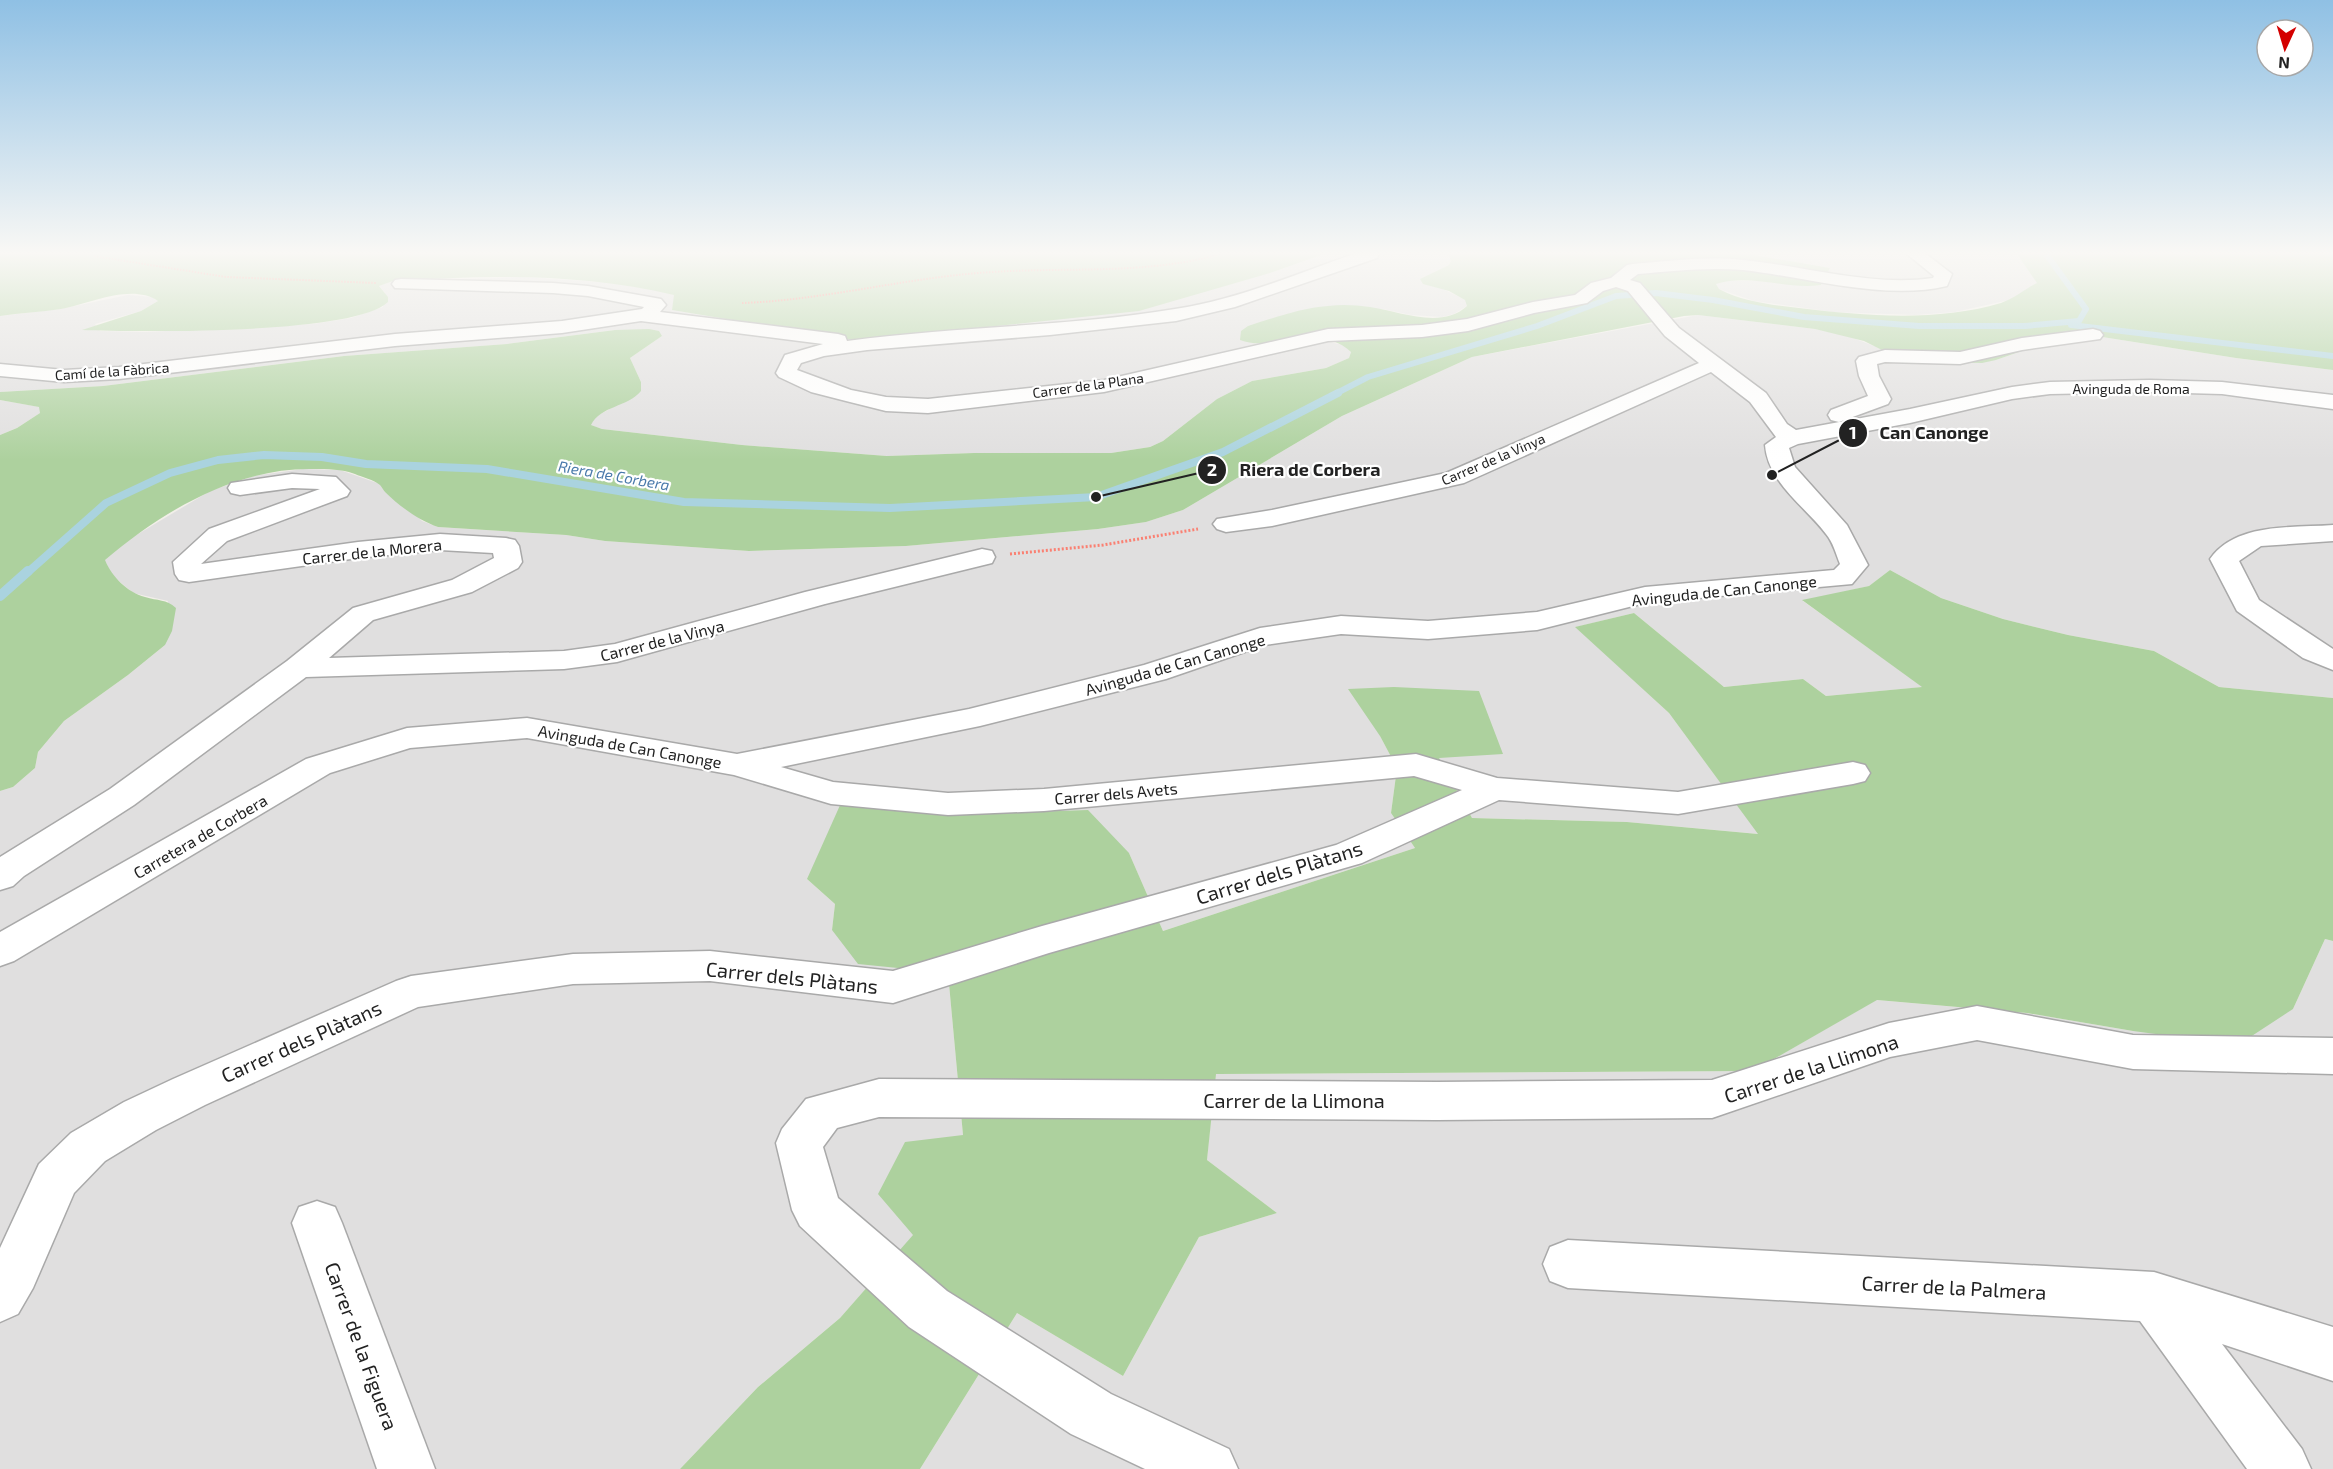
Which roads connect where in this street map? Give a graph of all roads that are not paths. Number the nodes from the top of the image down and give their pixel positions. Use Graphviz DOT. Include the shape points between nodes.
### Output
graph roads {
  1 [pos="591,323"];
  2 [pos="700,323"];
  3 [pos="1113,323"];
  4 [pos="1477,323"];
  5 [pos="1663,323"];
  6 [pos="2093,335"];
  7 [pos="867,344"];
  8 [pos="1713,363"];
  9 [pos="0,370"];
  10 [pos="2333,402"];
  11 [pos="1805,435"];
  12 [pos="240,488"];
  13 [pos="1226,524"];
  14 [pos="2333,533"];
  15 [pos="982,557"];
  16 [pos="2333,661"];
  17 [pos="298,668"];
  18 [pos="407,738"];
  19 [pos="737,765"];
  20 [pos="1854,773"];
  21 [pos="1495,789"];
  22 [pos="4,870"];
  23 [pos="0,951"];
  24 [pos="2333,1056"];
  25 [pos="317,1223"];
  26 [pos="1568,1264"];
  27 [pos="0,1297"];
  28 [pos="2154,1297"];
  29 [pos="2333,1354"];
  30 [pos="406,1469"];
  31 [pos="1209,1469"];
  32 [pos="2282,1469"];
  1 -- 9 [label="street, Camí de la Fàbrica" via="384,341 118,373 64,376"];
  2 -- 7 [label="street, Camí de la Fàbrica"];
  3 -- 7 [label="street, Carrer de la Plana"];
  4 -- 7 [label="street, Carrer de la Plana" via="1422,331 1328,335 1104,386 928,406 886,404 846,395 786,373 792,359 802,355"];
  5 -- 8 [label="street"];
  6 -- 11 [label="street" via="2022,344 1960,358 1885,356 1866,361 1880,399 1833,417"];
  8 -- 11 [label="street" via="1758,398 1779,429"];
  8 -- 13 [label="street, Carrer de la Vinya" via="1455,478 1327,507"];
  10 -- 11 [label="street, Avinguda de Roma" via="2222,388 2050,388"];
  11 -- 19 [label="street, Avinguda de Can Canonge" via="1777,445 1776,456 1840,533 1854,565 1842,578 1645,595 1537,621 1428,630 1341,625 1260,637 1155,672 969,719"];
  12 -- 17 [label="street, Carrer de la Morera" via="292,481 327,482 338,491 218,535 187,562 189,574 440,542 506,546 508,562 462,586 363,614"];
  14 -- 16 [label="street" via="2254,539 2224,559 2247,605"];
  15 -- 17 [label="street, Carrer de la Vinya" via="617,653 564,660"];
  17 -- 22 [label="street, Carrer de la Morera" via="122,797"];
  18 -- 19 [label="street, Avinguda de Can Canonge" via="527,728"];
  18 -- 23 [label="street, Carretera de Corbera" via="318,766"];
  19 -- 21 [label="street, Carrer dels Avets" via="831,793 948,804 1044,800 1416,765"];
  20 -- 21 [label="street, Carrer dels Plàtans" via="1678,803"];
  21 -- 27 [label="street, Carrer dels Plàtans" via="1349,854 893,987 710,966 573,969 411,992 189,1092 88,1147 56,1179"];
  24 -- 31 [label="street, Carrer de la Llimona" via="2133,1052 1977,1023 1889,1040 1712,1100 879,1098 822,1113 799,1143 818,1210 928,1310 1090,1414"];
  25 -- 30 [label="street, Carrer de la Figuera"];
  26 -- 28 [label="street, Carrer de la Palmera"];
  28 -- 29 [label="street, Carrer de la Palmera"];
  28 -- 32 [label="street"];
}
